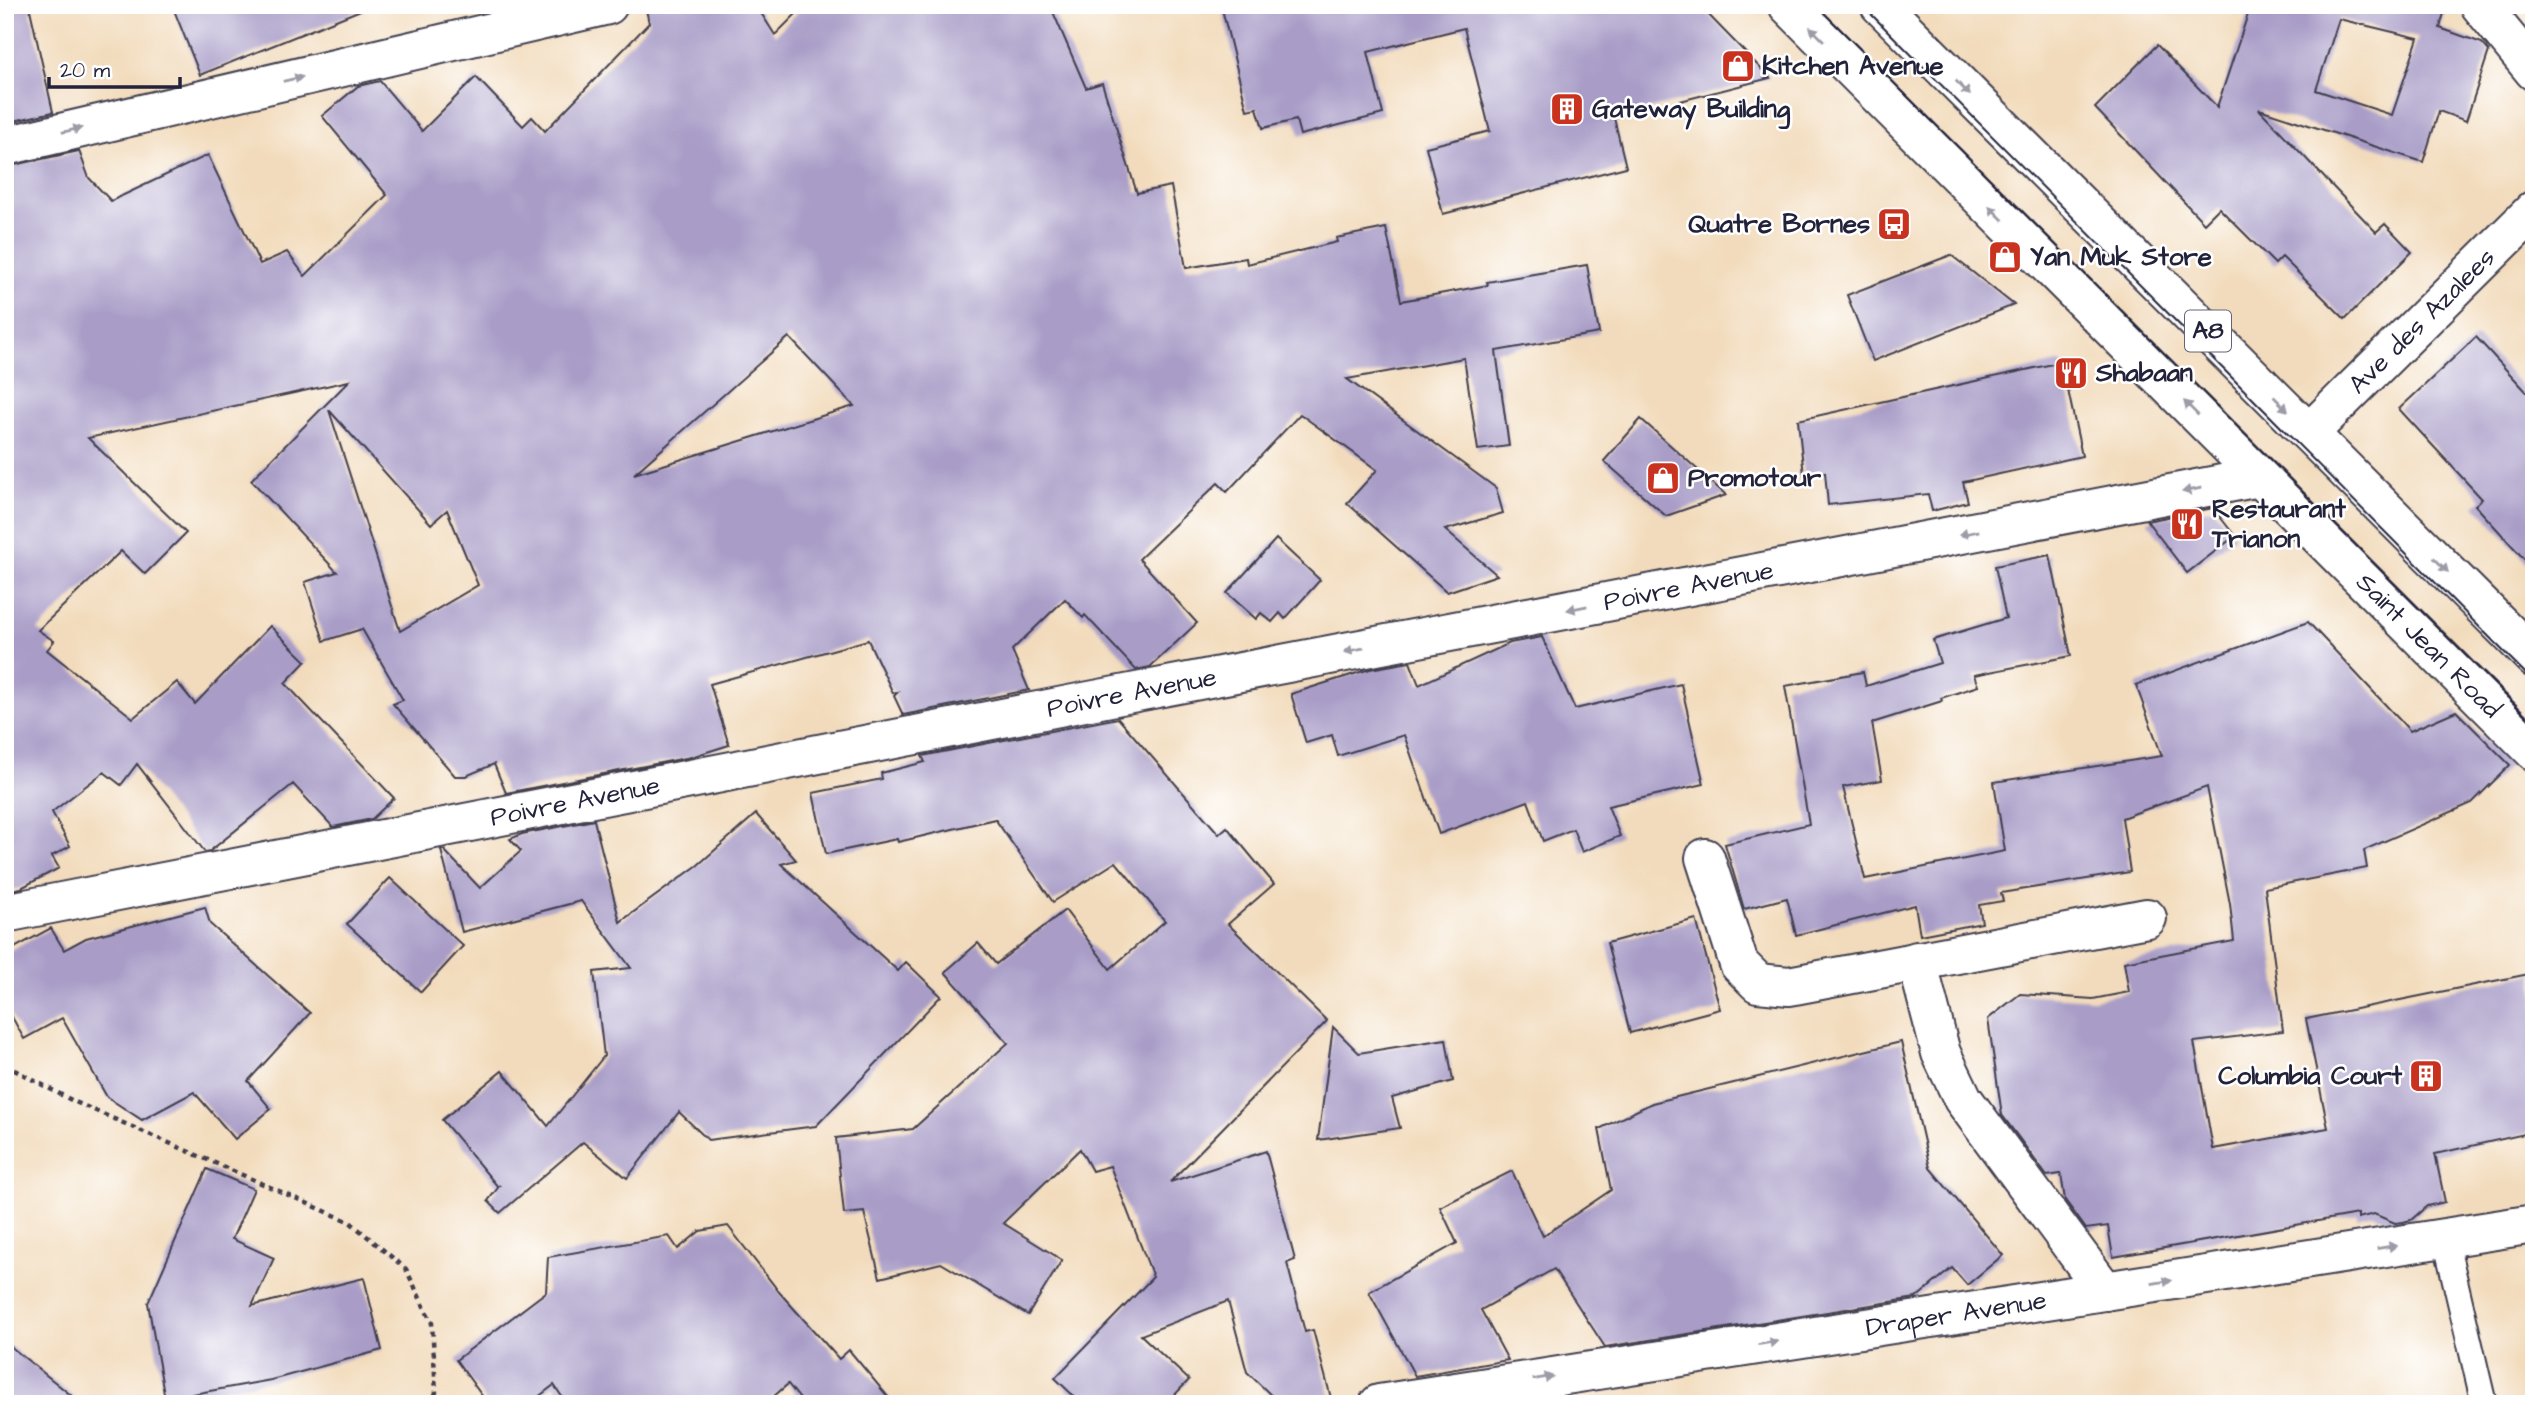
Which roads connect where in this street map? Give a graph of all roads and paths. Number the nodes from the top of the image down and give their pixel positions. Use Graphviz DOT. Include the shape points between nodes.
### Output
graph roads {
  1 [pos="608,5"];
  2 [pos="1788,5"];
  3 [pos="1880,5"];
  4 [pos="2480,5"];
  5 [pos="2534,71"];
  6 [pos="5,146"];
  7 [pos="2534,210"];
  8 [pos="2309,433"];
  9 [pos="2259,477"];
  10 [pos="2534,658"];
  11 [pos="2534,751"];
  12 [pos="1705,858"];
  13 [pos="5,913"];
  14 [pos="2147,918"];
  15 [pos="1917,961"];
  16 [pos="5,1065"];
  17 [pos="2534,1224"];
  18 [pos="2445,1238"];
  19 [pos="2105,1291"];
  20 [pos="432,1404"];
  21 [pos="1379,1404"];
  22 [pos="2484,1404"];
  6 -- 1 [label="street, one-way"];
  9 -- 2 [label="street, Saint Jean Road, one-way"];
  3 -- 8 [label="street, A8, one-way"];
  4 -- 5 [label="street"];
  7 -- 8 [label="street, Ave des Azalees"];
  8 -- 10 [label="street, A8, one-way"];
  9 -- 11 [label="street, Saint Jean Road"];
  9 -- 13 [label="street, Poivre Avenue, one-way"];
  12 -- 15 [label="street" via="1739,964 1758,983 1789,986"];
  14 -- 15 [label="street"];
  15 -- 19 [label="street" via="1941,1053 1964,1099"];
  16 -- 20 [label="path" via="73,1101 351,1222 406,1269 432,1323 436,1392"];
  17 -- 18 [label="street, Draper Avenue"];
  19 -- 18 [label="street, Draper Avenue, one-way"];
  18 -- 22 [label="lane"];
  21 -- 19 [label="street, Draper Avenue, one-way"];
}
